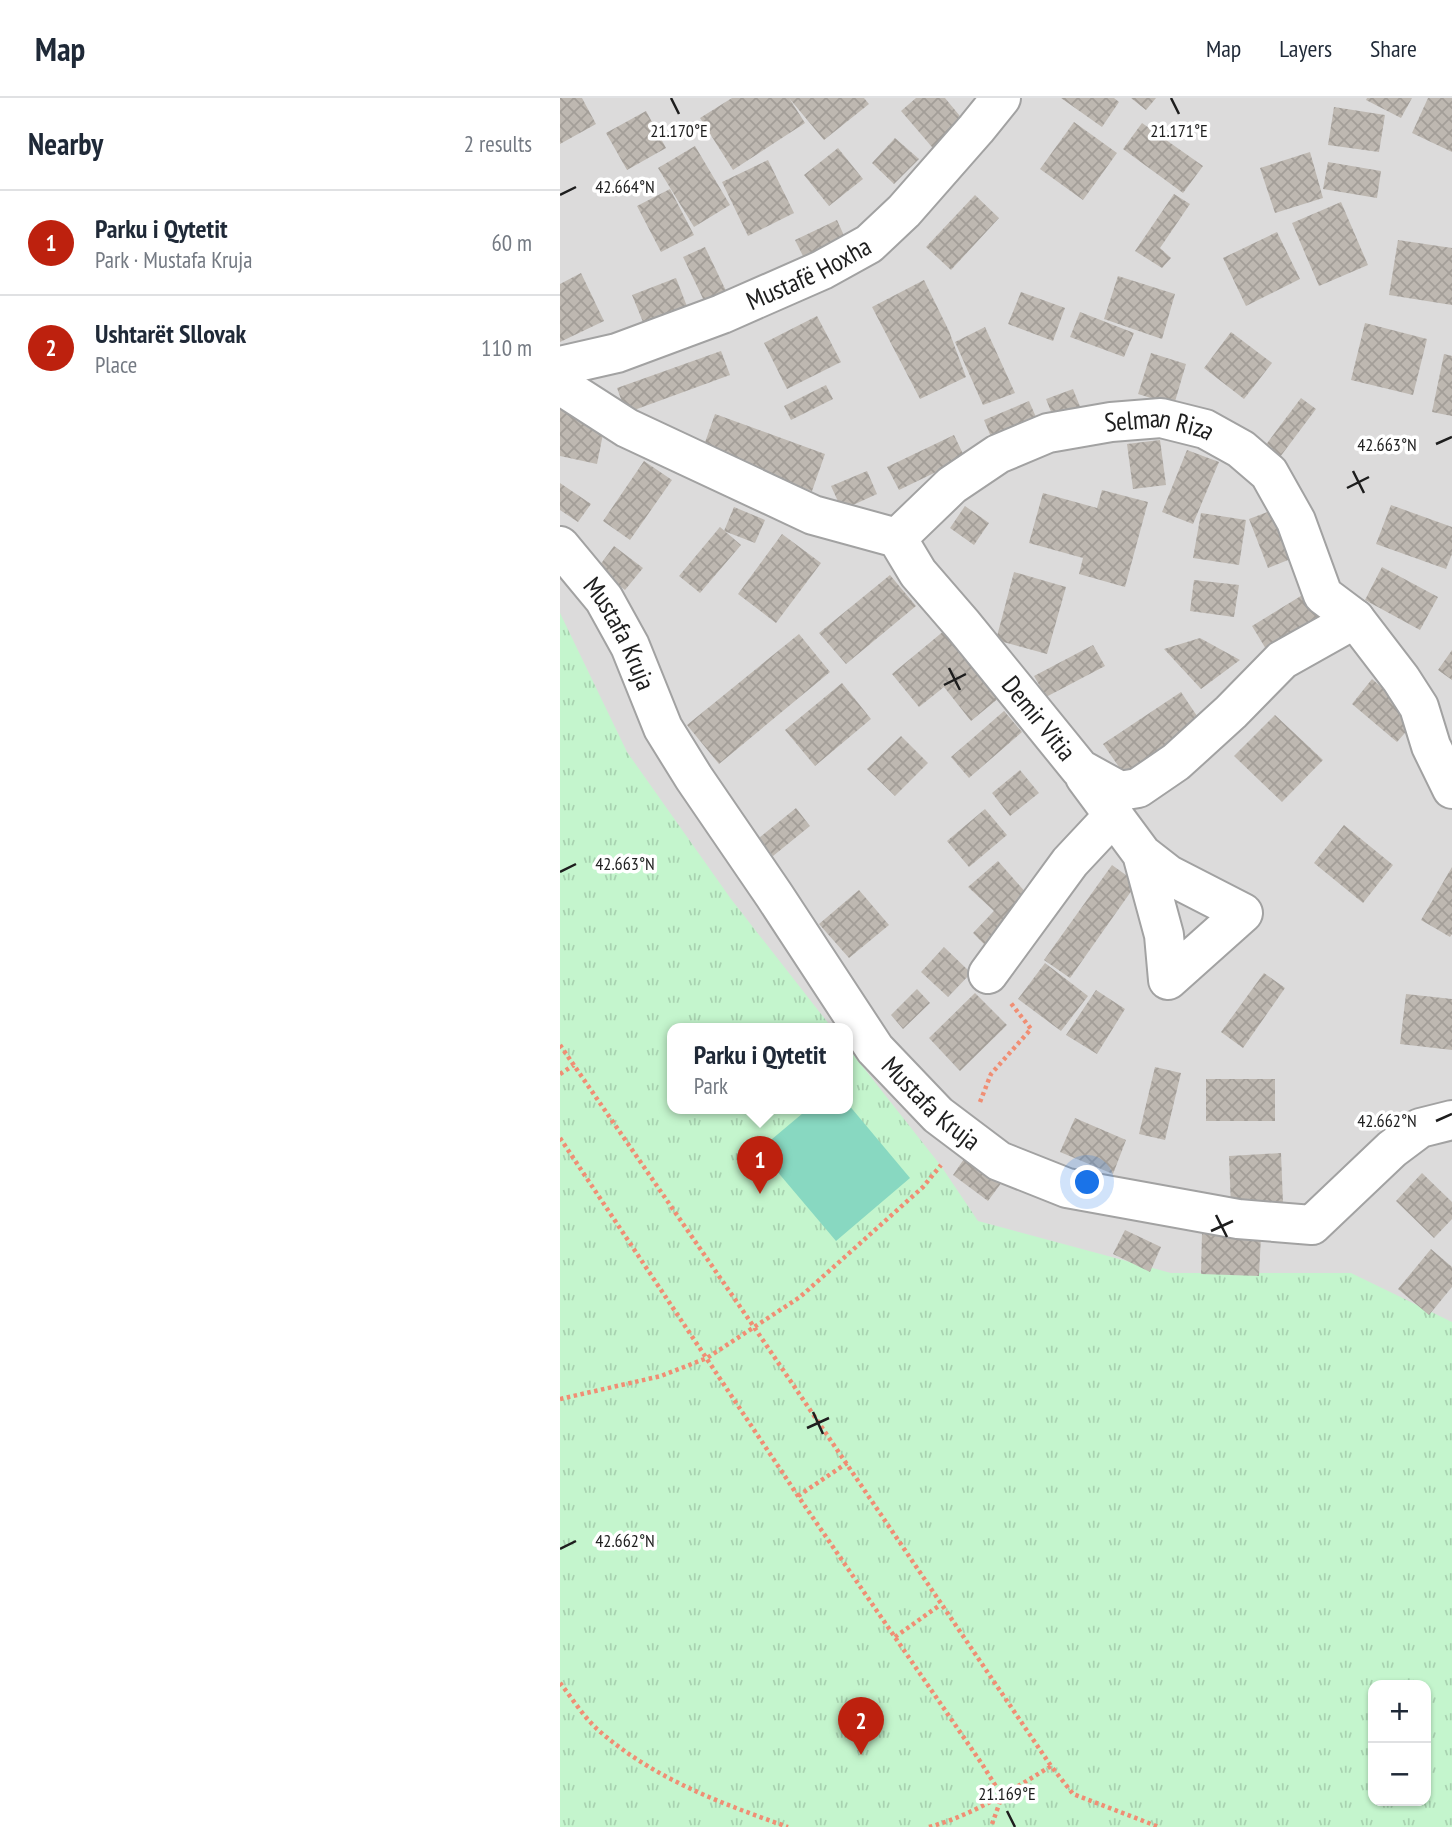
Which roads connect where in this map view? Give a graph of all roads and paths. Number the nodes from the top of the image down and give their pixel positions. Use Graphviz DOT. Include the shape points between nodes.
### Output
graph roads {
  1 [pos="1001,98"];
  2 [pos="560,366"];
  3 [pos="560,386"];
  4 [pos="897,538"];
  5 [pos="560,546"];
  6 [pos="1354,619"];
  7 [pos="1080,769"];
  8 [pos="1452,789"];
  9 [pos="1114,816"];
  10 [pos="1142,854"];
  11 [pos="988,974"];
  12 [pos="560,1045"];
  13 [pos="574,1065"];
  14 [pos="560,1074"];
  15 [pos="1452,1120"];
  16 [pos="966,1137"];
  17 [pos="560,1138"];
  18 [pos="754,1327"];
  19 [pos="707,1358"];
  20 [pos="560,1399"];
  21 [pos="847,1463"];
  22 [pos="798,1496"];
  23 [pos="940,1605"];
  24 [pos="895,1637"];
  25 [pos="560,1683"];
  26 [pos="1051,1766"];
  27 [pos="1002,1796"];
  28 [pos="788,1827"];
  29 [pos="929,1827"];
  30 [pos="991,1827"];
  31 [pos="1159,1827"];
  1 -- 2 [label="street, Mustafë Hoxha" via="904,212 869,244 722,314 617,352"];
  3 -- 4 [label="street" via="627,428 813,515"];
  4 -- 6 [label="street, Selman Riza" via="952,485 998,454 1048,433 1161,418 1205,429 1241,449 1269,473 1296,520 1322,595"];
  4 -- 7 [label="street, Demir Vitia" via="918,573"];
  5 -- 16 [label="street, Mustafa Kruja" via="604,599 630,646 663,728 694,778 875,1049 938,1115"];
  6 -- 7 [label="street, Demir Vitia" via="1282,660 1176,762 1138,788 1120,791"];
  6 -- 8 [label="street" via="1419,707"];
  7 -- 9 [label="street"];
  9 -- 10 [label="street"];
  9 -- 11 [label="street" via="1070,862"];
  10 -- 10 [label="street" via="1164,935 1168,980 1243,914 1169,875"];
  11 -- 16 [label="path" via="1031,1029 991,1074"];
  12 -- 13 [label="path"];
  13 -- 14 [label="path"];
  13 -- 18 [label="path"];
  15 -- 16 [label="street, Mustafa Kruja" via="1420,1128 1312,1225 1238,1219 1067,1188 999,1161"];
  16 -- 18 [label="path" via="923,1187 800,1297"];
  17 -- 19 [label="path"];
  18 -- 19 [label="path"];
  18 -- 21 [label="path"];
  19 -- 20 [label="path" via="661,1376"];
  19 -- 22 [label="path"];
  21 -- 22 [label="path"];
  21 -- 23 [label="path"];
  22 -- 24 [label="path"];
  23 -- 24 [label="path"];
  23 -- 26 [label="path"];
  24 -- 27 [label="path"];
  25 -- 28 [label="path" via="596,1728 635,1759 705,1797"];
  26 -- 27 [label="path"];
  26 -- 31 [label="path" via="1073,1794"];
  27 -- 29 [label="path"];
  27 -- 30 [label="path"];
}
